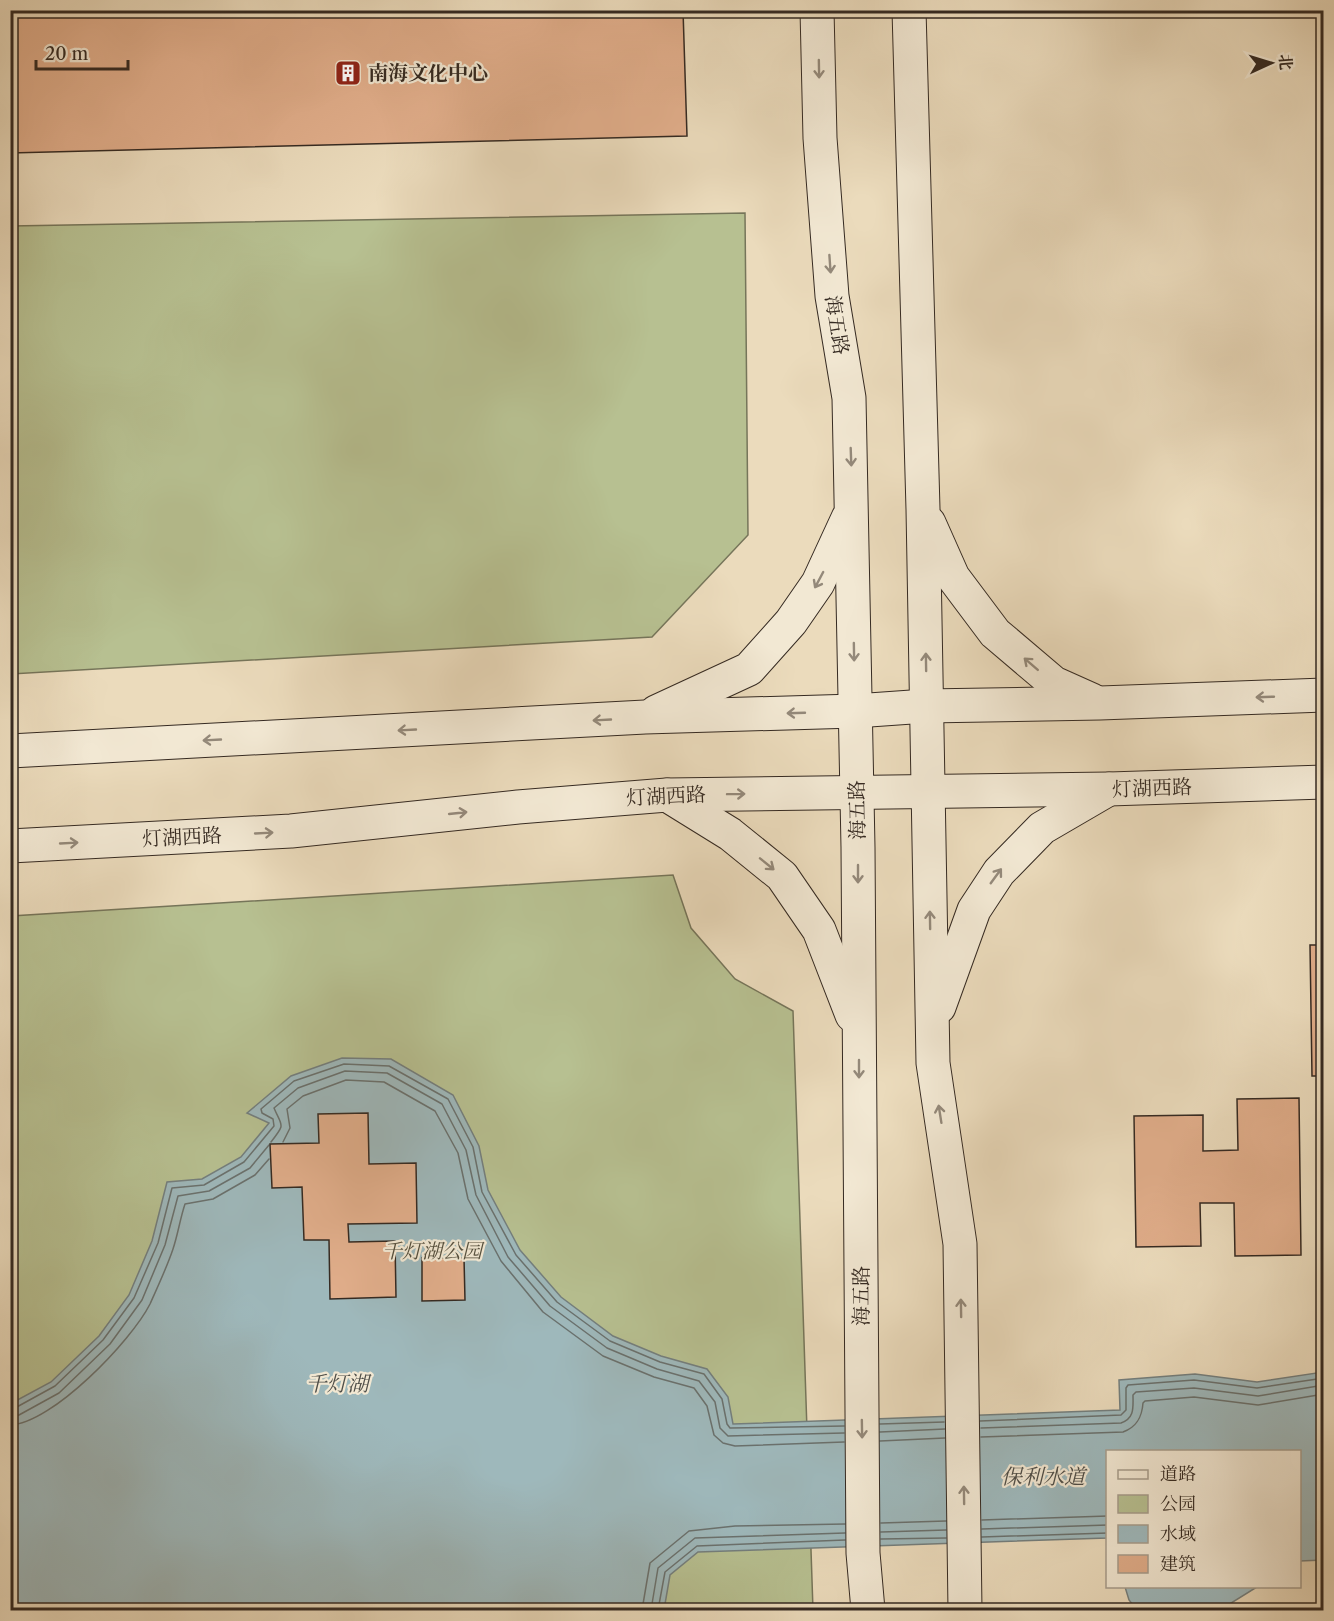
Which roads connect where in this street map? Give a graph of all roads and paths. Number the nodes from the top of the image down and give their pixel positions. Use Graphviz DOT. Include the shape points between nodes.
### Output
graph roads {
  1 [pos="818,10"];
  2 [pos="909,10"];
  3 [pos="852,508"];
  4 [pos="923,509"];
  5 [pos="1323,695"];
  6 [pos="1100,703"];
  7 [pos="927,706"];
  8 [pos="855,711"];
  9 [pos="645,717"];
  10 [pos="10,751"];
  11 [pos="1323,782"];
  12 [pos="1108,789"];
  13 [pos="928,791"];
  14 [pos="857,792"];
  15 [pos="667,795"];
  16 [pos="10,846"];
  17 [pos="932,1026"];
  18 [pos="859,1033"];
  19 [pos="868,1611"];
  20 [pos="965,1611"];
  1 -- 3 [label="main road, 海五路, one-way" via="820,138 832,296 849,398"];
  2 -- 4 [label="main road"];
  3 -- 8 [label="main road, 海五路, one-way"];
  3 -- 9 [label="main road, one-way" via="818,584 749,669"];
  6 -- 4 [label="main road, one-way" via="1054,683 995,633 953,577"];
  7 -- 4 [label="main road, one-way"];
  5 -- 6 [label="main road, one-way"];
  6 -- 7 [label="main road"];
  7 -- 8 [label="main road"];
  7 -- 13 [label="main road"];
  8 -- 9 [label="main road, one-way"];
  8 -- 14 [label="main road, 海五路"];
  9 -- 10 [label="main road, one-way"];
  11 -- 12 [label="main road, 灯湖西路"];
  12 -- 13 [label="main road, 灯湖西路"];
  17 -- 12 [label="main road, one-way" via="974,910 999,872 1042,828"];
  13 -- 14 [label="main road, 灯湖西路"];
  17 -- 13 [label="main road, one-way"];
  15 -- 14 [label="main road, 灯湖西路, one-way"];
  14 -- 18 [label="main road, 海五路, one-way"];
  16 -- 15 [label="main road, 灯湖西路, one-way" via="291,831"];
  15 -- 18 [label="main road, one-way" via="730,834 782,876 819,930"];
  20 -- 17 [label="main road, one-way" via="960,1244 933,1063"];
  18 -- 19 [label="main road, 海五路, one-way" via="863,1553"];
}
